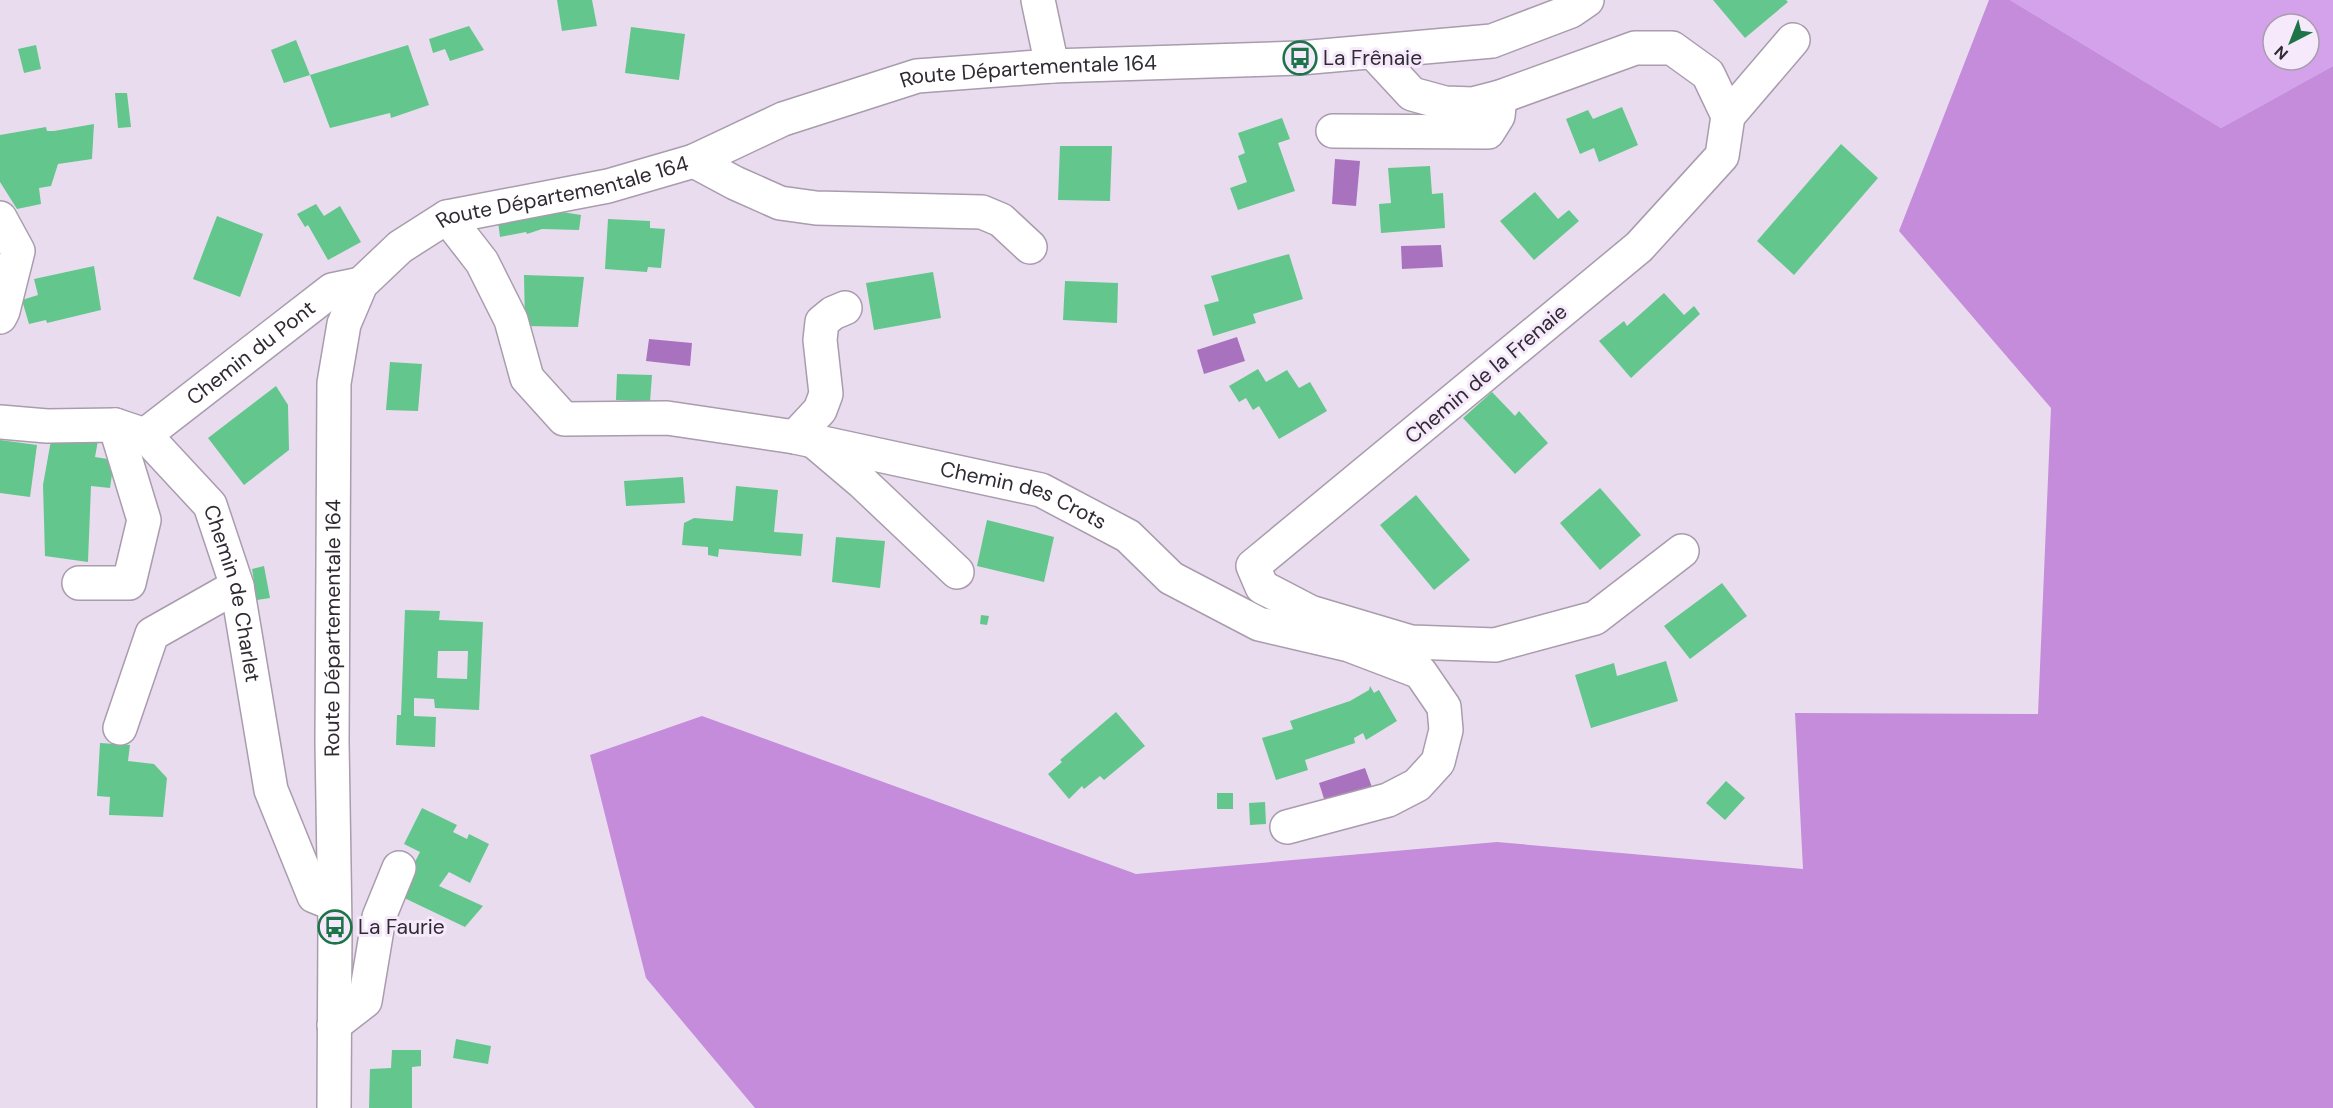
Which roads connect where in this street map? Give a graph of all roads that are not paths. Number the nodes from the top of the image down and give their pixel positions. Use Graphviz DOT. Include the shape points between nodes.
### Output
graph roads {
  1 [pos="1038,0"];
  2 [pos="1587,0"];
  3 [pos="1793,40"];
  4 [pos="1374,53"];
  5 [pos="1052,66"];
  6 [pos="1500,97"];
  7 [pos="1728,116"];
  8 [pos="1333,131"];
  9 [pos="694,161"];
  10 [pos="447,217"];
  11 [pos="0,218"];
  12 [pos="1030,248"];
  13 [pos="362,284"];
  14 [pos="845,308"];
  15 [pos="0,317"];
  16 [pos="0,422"];
  17 [pos="130,430"];
  18 [pos="804,439"];
  19 [pos="1682,551"];
  20 [pos="957,572"];
  21 [pos="79,583"];
  22 [pos="237,586"];
  23 [pos="120,728"];
  24 [pos="1287,827"];
  25 [pos="399,868"];
  26 [pos="334,904"];
  27 [pos="334,1025"];
  28 [pos="334,1108"];
  1 -- 5 [label="street"];
  2 -- 4 [label="street, Route Départementale 164" via="1571,11 1492,41"];
  3 -- 7 [label="street"];
  4 -- 5 [label="street, Route Départementale 164"];
  4 -- 6 [label="street" via="1412,94 1445,103 1473,105"];
  5 -- 9 [label="street, Route Départementale 164" via="917,76 783,119"];
  6 -- 7 [label="street" via="1635,48 1672,48 1708,74"];
  6 -- 8 [label="street" via="1498,116 1488,132"];
  7 -- 19 [label="street, Chemin de la Frenaie" via="1722,156 1639,247 1254,566 1262,587 1310,612 1411,642 1495,645 1595,618"];
  9 -- 10 [label="street, Route Départementale 164" via="608,186"];
  9 -- 12 [label="street" via="780,203 816,208 982,212 1001,220"];
  10 -- 13 [label="street, Route Départementale 164" via="400,247"];
  10 -- 18 [label="street, Chemin des Crots" via="482,262 511,320 527,378 564,419 667,418"];
  11 -- 15 [label="street" via="18,251"];
  13 -- 17 [label="street, Chemin du Pont" via="332,290"];
  13 -- 26 [label="street, Route Départementale 164" via="344,324 334,383"];
  14 -- 18 [label="street" via="822,322 826,394"];
  16 -- 17 [label="street"];
  17 -- 21 [label="street" via="144,520 129,583"];
  17 -- 22 [label="street, Chemin de Charlet" via="210,505"];
  18 -- 20 [label="street" via="863,483"];
  18 -- 24 [label="street, Chemin des Crots" via="1041,489 1128,536 1171,578 1259,624 1349,645 1420,672 1444,707 1446,730 1438,762 1417,785 1388,800"];
  22 -- 23 [label="street" via="152,634"];
  22 -- 26 [label="street, Chemin de Charlet" via="271,790 314,896"];
  25 -- 27 [label="street" via="379,917 365,1001"];
  26 -- 27 [label="street, Route Départementale 164"];
  27 -- 28 [label="street, Route Départementale 164"];
}
